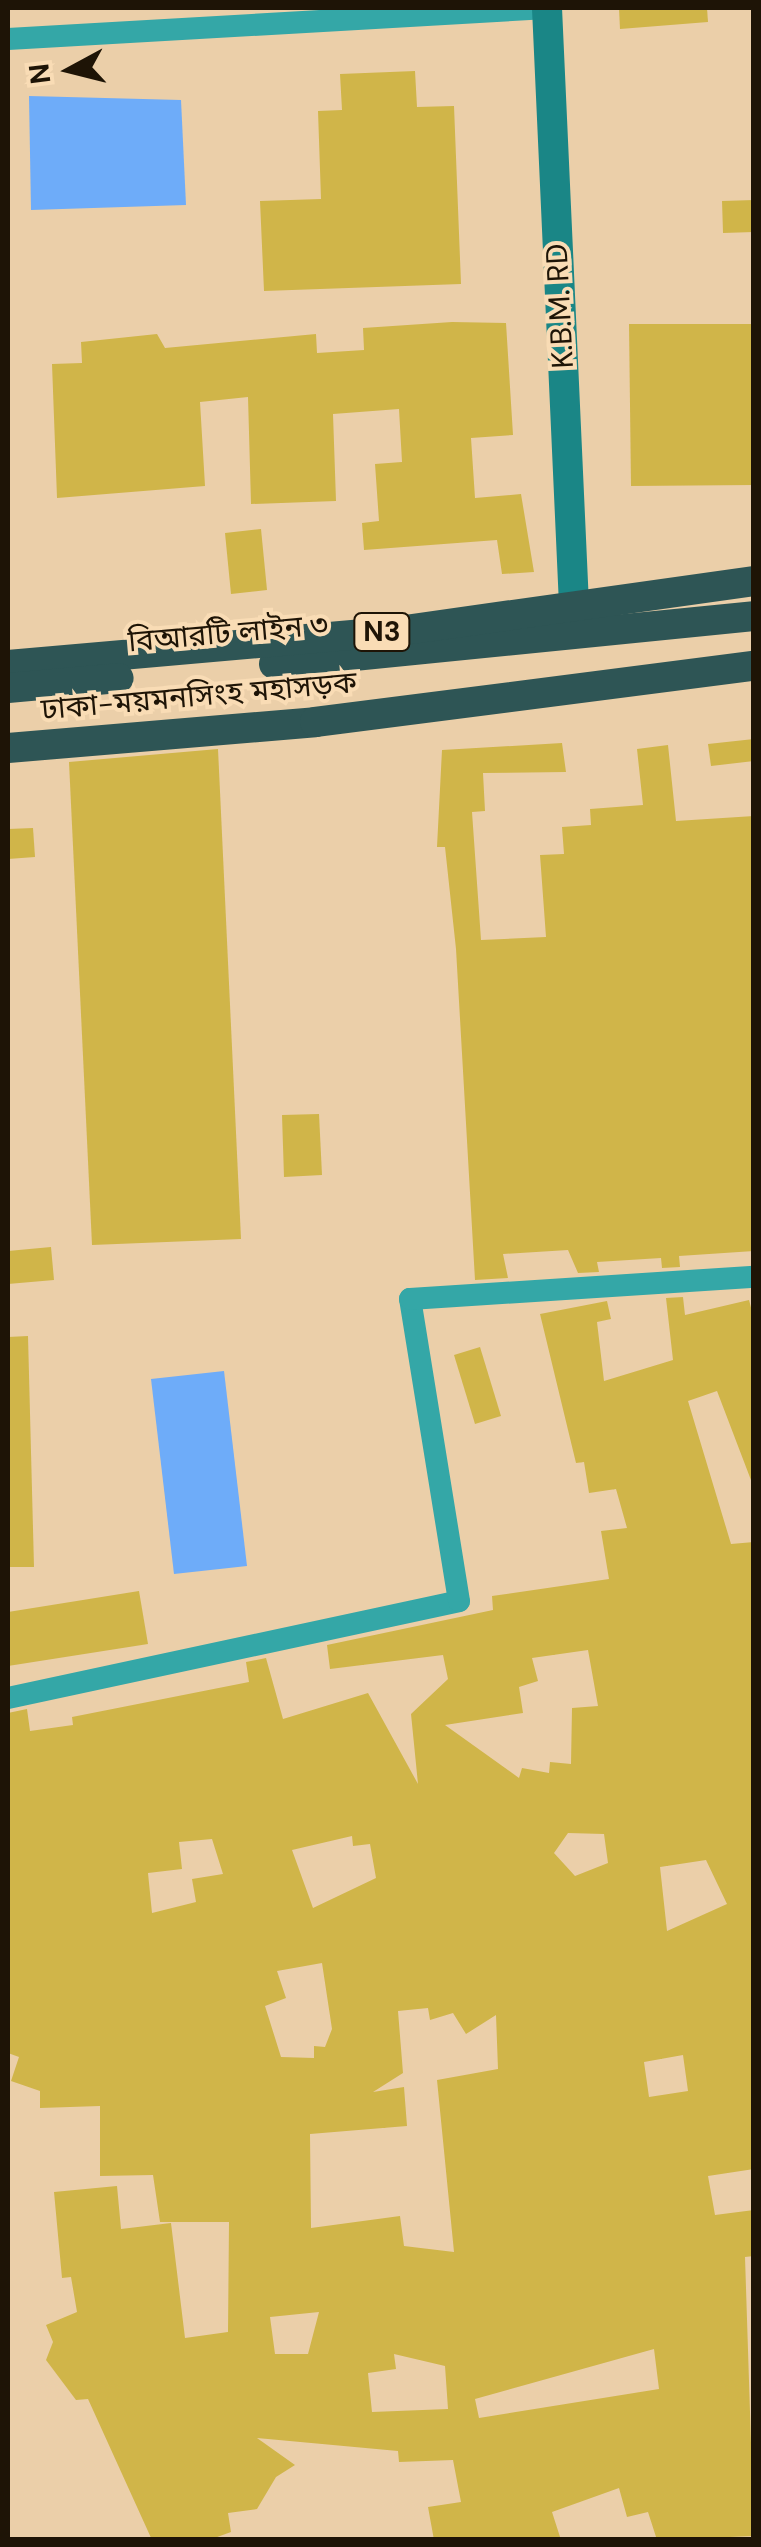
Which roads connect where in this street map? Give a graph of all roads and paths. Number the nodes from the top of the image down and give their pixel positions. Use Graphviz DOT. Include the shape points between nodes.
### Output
graph roads {
  1 [pos="546,8"];
  2 [pos="8,39"];
  3 [pos="754,581"];
  4 [pos="574,604"];
  5 [pos="754,616"];
  6 [pos="8,664"];
  7 [pos="754,666"];
  8 [pos="8,688"];
  9 [pos="8,748"];
  10 [pos="754,1277"];
  11 [pos="8,1698"];
  1 -- 2 [label="street"];
  1 -- 4 [label="street, K.B.M. RD"];
  3 -- 4 [label="highway, ঢাকা-ময়মনসিংহ মহাসড়ক / N3"];
  4 -- 6 [label="highway, ঢাকা-ময়মনসিংহ মহাসড়ক / N3" via="217,650"];
  5 -- 8 [label="highway, বিআরটি লাইন ৩"];
  7 -- 9 [label="highway, ঢাকা-ময়মনসিংহ মহাসড়ক" via="315,722"];
  10 -- 11 [label="street" via="410,1299 458,1601"];
}
